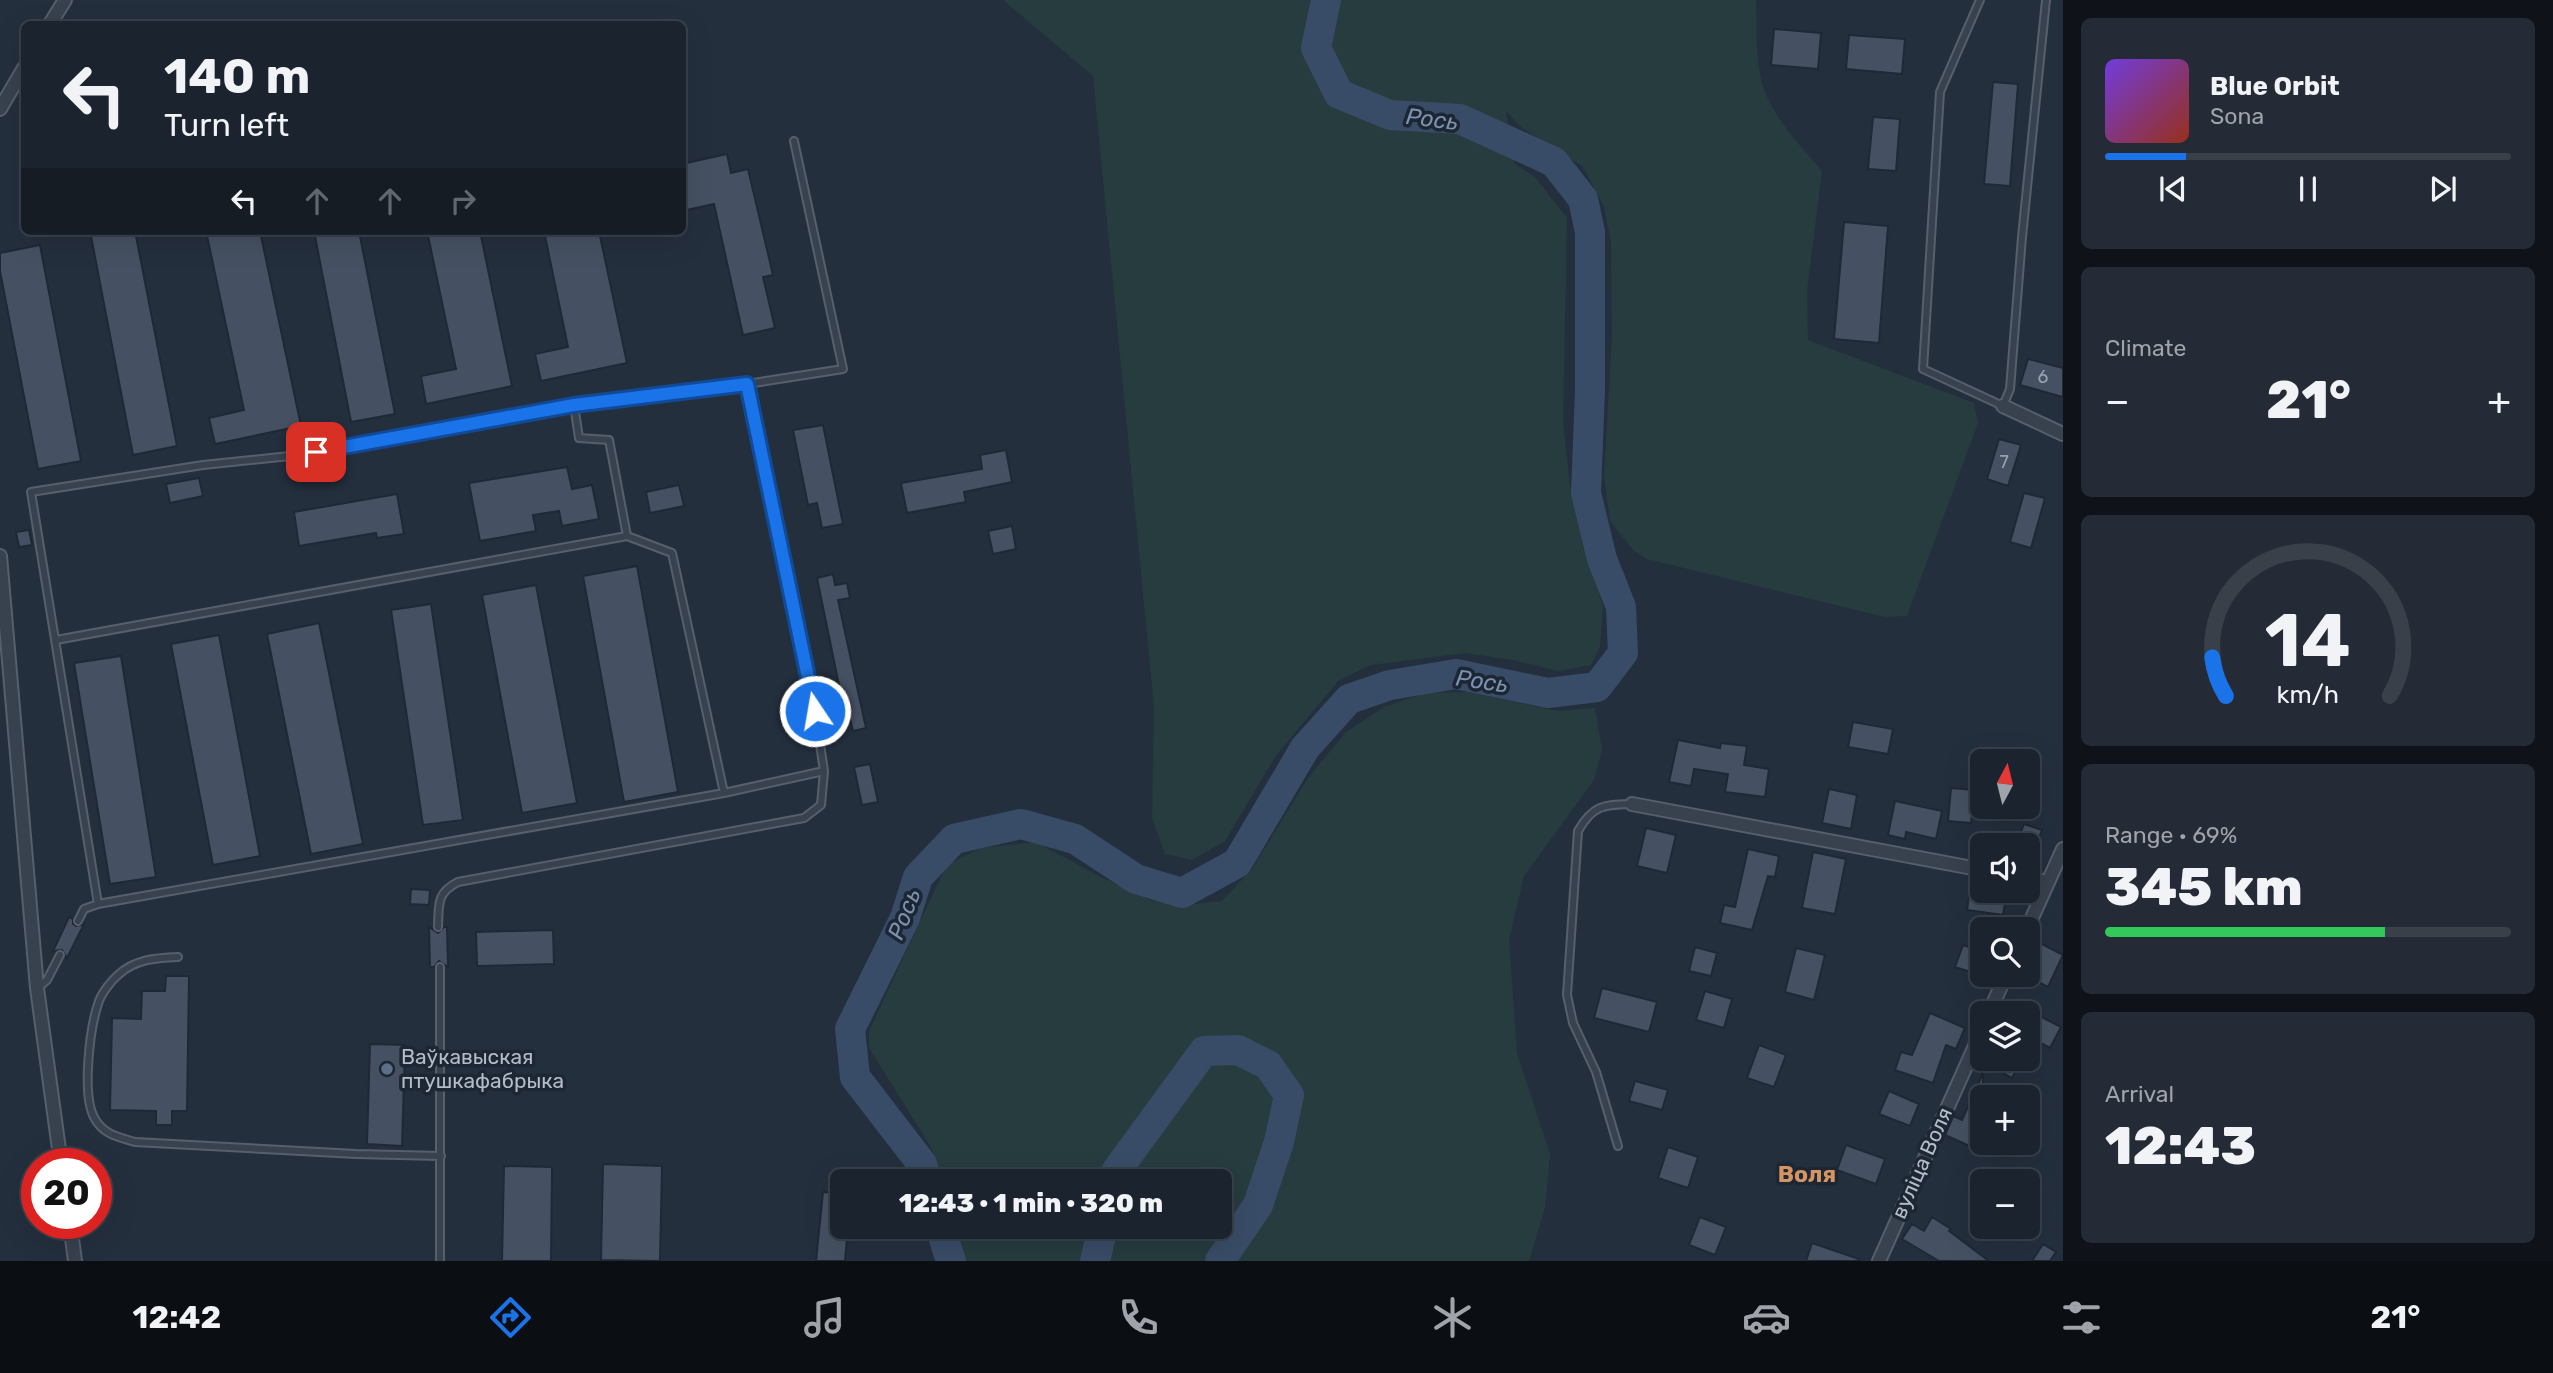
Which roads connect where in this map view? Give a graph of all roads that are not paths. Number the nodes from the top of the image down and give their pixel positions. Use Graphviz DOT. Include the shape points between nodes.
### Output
graph roads {
  1 [pos="65,0"];
  2 [pos="1980,0"];
  3 [pos="2046,0"];
  4 [pos="52,21"];
  5 [pos="21,73"];
  6 [pos="0,108"];
  7 [pos="794,141"];
  8 [pos="747,384"];
  9 [pos="574,405"];
  10 [pos="2003,406"];
  11 [pos="2063,433"];
  12 [pos="626,536"];
  13 [pos="0,556"];
  14 [pos="56,640"];
  15 [pos="824,771"];
  16 [pos="724,793"];
  17 [pos="1632,804"];
  18 [pos="2063,849"];
  19 [pos="1970,868"];
  20 [pos="2040,880"];
  21 [pos="2048,882"];
  22 [pos="98,904"];
  23 [pos="2032,917"];
  24 [pos="78,921"];
  25 [pos="438,927"];
  26 [pos="61,955"];
  27 [pos="178,957"];
  28 [pos="440,967"];
  29 [pos="37,988"];
  30 [pos="1970,1057"];
  31 [pos="1618,1146"];
  32 [pos="59,1148"];
  33 [pos="440,1156"];
  34 [pos="72,1239"];
  35 [pos="75,1261"];
  36 [pos="440,1261"];
  37 [pos="1879,1261"];
  1 -- 4 [label="street"];
  2 -- 10 [label="lane" via="1940,92 1923,369"];
  3 -- 10 [label="lane" via="2010,389"];
  5 -- 6 [label="street"];
  7 -- 8 [label="lane" via="843,369"];
  8 -- 9 [label="lane"];
  8 -- 15 [label="lane"];
  9 -- 12 [label="lane" via="579,438 609,440"];
  9 -- 14 [label="lane" via="290,456 31,492"];
  10 -- 11 [label="street"];
  12 -- 14 [label="lane"];
  12 -- 16 [label="lane" via="672,553"];
  13 -- 29 [label="street"];
  14 -- 22 [label="lane"];
  15 -- 16 [label="lane"];
  15 -- 25 [label="lane" via="821,806 804,818 458,882 439,900"];
  16 -- 22 [label="lane"];
  17 -- 19 [label="street"];
  17 -- 31 [label="lane" via="1603,805 1586,817 1578,831 1567,995"];
  18 -- 21 [label="street"];
  20 -- 21 [label="street"];
  21 -- 23 [label="street"];
  22 -- 24 [label="lane" via="84,909"];
  26 -- 29 [label="lane"];
  27 -- 33 [label="lane" via="138,962 117,975 99,1000 88,1057 89,1099 94,1118 107,1134 135,1142"];
  28 -- 33 [label="lane"];
  29 -- 32 [label="street"];
  30 -- 37 [label="street, вуліца Воля"];
  33 -- 36 [label="lane"];
  34 -- 35 [label="street"];
}
